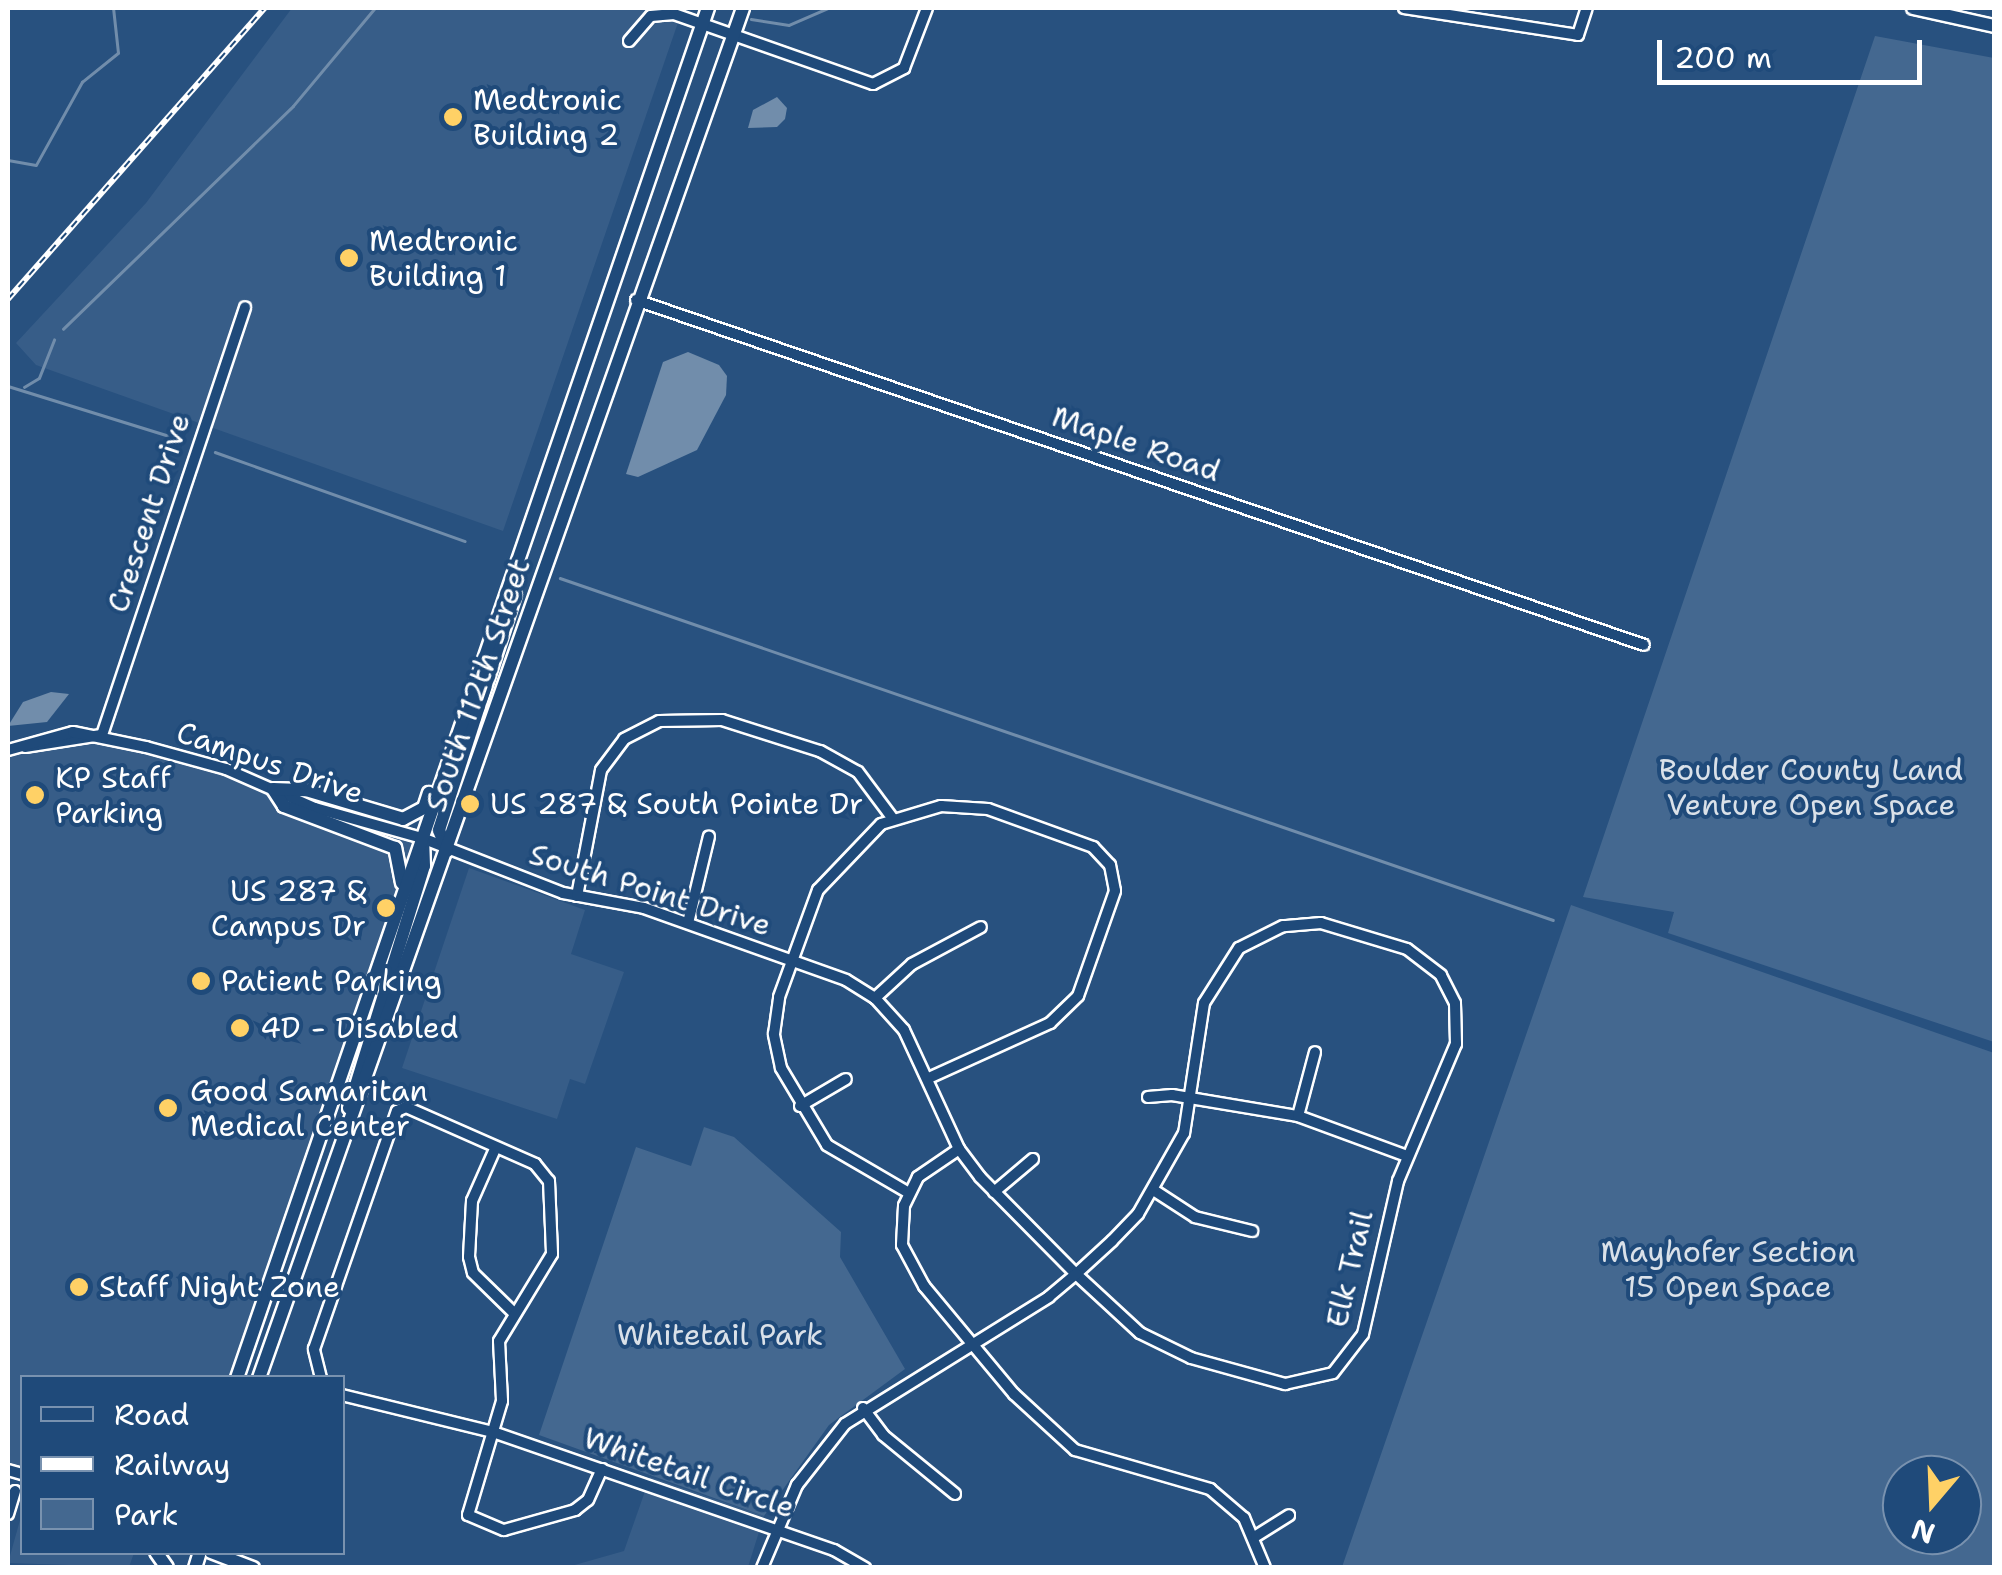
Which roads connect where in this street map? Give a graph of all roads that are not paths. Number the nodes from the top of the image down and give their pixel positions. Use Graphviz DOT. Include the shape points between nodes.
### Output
graph roads {
  1 [pos="708,8"];
  2 [pos="743,8"];
  3 [pos="927,8"];
  4 [pos="1404,8"];
  5 [pos="1587,8"];
  6 [pos="1913,8"];
  7 [pos="703,22"];
  8 [pos="1994,26"];
  9 [pos="733,36"];
  10 [pos="629,41"];
  11 [pos="611,291"];
  12 [pos="636,300"];
  13 [pos="245,307"];
  14 [pos="513,583"];
  15 [pos="1644,645"];
  16 [pos="102,734"];
  17 [pos="8,750"];
  18 [pos="274,789"];
  19 [pos="893,819"];
  20 [pos="709,836"];
  21 [pos="422,838"];
  22 [pos="448,851"];
  23 [pos="577,896"];
  24 [pos="400,900"];
  25 [pos="688,923"];
  26 [pos="981,927"];
  27 [pos="790,959"];
  28 [pos="875,998"];
  29 [pos="1315,1052"];
  30 [pos="930,1078"];
  31 [pos="846,1079"];
  32 [pos="1148,1097"];
  33 [pos="1194,1098"];
  34 [pos="800,1106"];
  35 [pos="348,1116"];
  36 [pos="1298,1116"];
  37 [pos="959,1148"];
  38 [pos="495,1149"];
  39 [pos="1407,1156"];
  40 [pos="1032,1159"];
  41 [pos="994,1192"];
  42 [pos="1155,1192"];
  43 [pos="909,1193"];
  44 [pos="1252,1231"];
  45 [pos="1076,1274"];
  46 [pos="513,1312"];
  47 [pos="973,1346"];
  48 [pos="238,1375"];
  49 [pos="260,1375"];
  50 [pos="320,1375"];
  51 [pos="345,1396"];
  52 [pos="862,1408"];
  53 [pos="493,1432"];
  54 [pos="602,1469"];
  55 [pos="15,1491"];
  56 [pos="955,1494"];
  57 [pos="8,1514"];
  58 [pos="1289,1515"];
  59 [pos="776,1530"];
  60 [pos="1256,1536"];
  61 [pos="220,1555"];
  62 [pos="251,1567"];
  63 [pos="762,1568"];
  64 [pos="865,1568"];
  65 [pos="1266,1568"];
  1 -- 7 [label="main road, South 112th Street"];
  2 -- 9 [label="main road, South 112th Street"];
  3 -- 9 [label="street" via="904,68 873,84"];
  4 -- 5 [label="street" via="1578,34"];
  6 -- 8 [label="main road"];
  7 -- 9 [label="street"];
  7 -- 10 [label="street" via="659,14"];
  7 -- 11 [label="main road, South 112th Street"];
  9 -- 12 [label="main road, South 112th Street"];
  11 -- 12 [label="main road, Maple Road"];
  11 -- 14 [label="main road, South 112th Street"];
  12 -- 15 [label="street, Maple Road"];
  12 -- 22 [label="main road, South 112th Street"];
  13 -- 16 [label="street, Crescent Drive"];
  14 -- 18 [label="main road" via="417,814 403,819 306,790"];
  14 -- 21 [label="main road, South 112th Street"];
  14 -- 22 [label="main road" via="512,608 439,830"];
  16 -- 17 [label="street"];
  16 -- 18 [label="street, Campus Drive"];
  18 -- 21 [label="street, Campus Drive" via="315,808"];
  18 -- 24 [label="main road" via="284,806 395,848 402,866"];
  19 -- 23 [label="street" via="858,772 820,751 722,720 658,721 624,739 601,770"];
  19 -- 27 [label="street" via="864,836 826,876"];
  19 -- 30 [label="street" via="941,806 988,808 1092,847 1114,878 1085,984 1065,1011"];
  20 -- 25 [label="street"];
  21 -- 22 [label="street, South Point Drive"];
  21 -- 24 [label="main road, South 112th Street"];
  21 -- 35 [label="main road" via="424,866"];
  22 -- 23 [label="street, South Point Drive"];
  22 -- 35 [label="main road, South 112th Street"];
  23 -- 25 [label="street, South Point Drive"];
  24 -- 48 [label="main road, South 112th Street"];
  25 -- 27 [label="street, South Point Drive"];
  26 -- 28 [label="street" via="912,964"];
  27 -- 28 [label="street, South Point Drive"];
  27 -- 34 [label="street" via="774,1034"];
  28 -- 30 [label="street, South Point Drive" via="904,1030"];
  29 -- 36 [label="street"];
  30 -- 37 [label="street, South Point Drive"];
  31 -- 34 [label="street"];
  32 -- 33 [label="street"];
  33 -- 36 [label="street"];
  33 -- 39 [label="street, Elk Trail" via="1204,1003 1239,948 1300,924 1368,936 1430,964 1455,1003 1456,1044"];
  33 -- 42 [label="street"];
  34 -- 43 [label="street" via="846,1161"];
  35 -- 49 [label="main road, South 112th Street"];
  36 -- 39 [label="street"];
  37 -- 41 [label="street, South Point Drive"];
  37 -- 43 [label="street" via="935,1162"];
  38 -- 46 [label="street" via="472,1201 470,1257 473,1273"];
  38 -- 46 [label="street" via="543,1172 552,1206 550,1264"];
  38 -- 50 [label="street" via="427,1114 397,1111 314,1349"];
  39 -- 45 [label="street, Elk Trail" via="1380,1241 1364,1334 1344,1365 1319,1380 1285,1384 1164,1348"];
  40 -- 41 [label="street"];
  41 -- 45 [label="street, South Point Drive"];
  42 -- 44 [label="street" via="1195,1216"];
  42 -- 45 [label="street"];
  43 -- 47 [label="street" via="900,1230 906,1259"];
  45 -- 47 [label="street"];
  46 -- 53 [label="street" via="499,1341 502,1401"];
  47 -- 52 [label="street"];
  47 -- 60 [label="street" via="1075,1450 1109,1465 1188,1478 1230,1502"];
  51 -- 53 [label="street, Whitetail Circle"];
  52 -- 56 [label="street" via="896,1448"];
  52 -- 59 [label="street" via="812,1461"];
  53 -- 54 [label="street, Whitetail Circle"];
  53 -- 54 [label="street" via="467,1503 468,1515 481,1525 504,1530 576,1510"];
  54 -- 59 [label="street, Whitetail Circle"];
  55 -- 57 [label="street"];
  58 -- 60 [label="street"];
  59 -- 63 [label="street"];
  59 -- 64 [label="street, Whitetail Circle"];
  60 -- 65 [label="street"];
  61 -- 62 [label="main road"];
}
